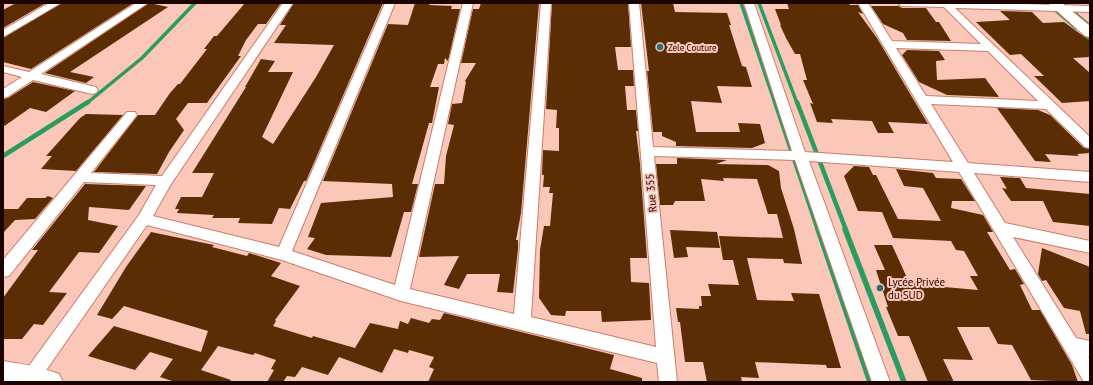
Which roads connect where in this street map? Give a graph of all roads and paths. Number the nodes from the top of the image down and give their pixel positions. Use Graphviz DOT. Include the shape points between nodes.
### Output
graph roads {
  1 [pos="56,3"];
  2 [pos="143,3"];
  3 [pos="288,3"];
  4 [pos="390,3"];
  5 [pos="468,3"];
  6 [pos="546,3"];
  7 [pos="634,3"];
  8 [pos="749,3"];
  9 [pos="863,3"];
  10 [pos="902,3"];
  11 [pos="947,5"];
  12 [pos="1056,5"];
  13 [pos="1090,9"];
  14 [pos="1090,33"];
  15 [pos="3,34"];
  16 [pos="888,44"];
  17 [pos="991,48"];
  18 [pos="3,69"];
  19 [pos="31,76"];
  20 [pos="92,90"];
  21 [pos="3,94"];
  22 [pos="922,100"];
  23 [pos="1050,105"];
  24 [pos="131,115"];
  25 [pos="1090,144"];
  26 [pos="648,150"];
  27 [pos="800,156"];
  28 [pos="963,168"];
  29 [pos="80,177"];
  30 [pos="1090,177"];
  31 [pos="166,181"];
  32 [pos="144,219"];
  33 [pos="1000,228"];
  34 [pos="1090,247"];
  35 [pos="283,254"];
  36 [pos="3,271"];
  37 [pos="401,294"];
  38 [pos="522,322"];
  39 [pos="1070,344"];
  40 [pos="1090,349"];
  41 [pos="666,357"];
  42 [pos="3,372"];
  43 [pos="1090,376"];
  44 [pos="38,380"];
  45 [pos="668,382"];
  46 [pos="881,382"];
  1 -- 15 [label="street"];
  2 -- 19 [label="street"];
  3 -- 31 [label="street"];
  4 -- 35 [label="street"];
  5 -- 37 [label="street"];
  6 -- 38 [label="street"];
  7 -- 26 [label="street, Rue 355"];
  8 -- 27 [label="street"];
  9 -- 16 [label="street"];
  10 -- 11 [label="street"];
  11 -- 12 [label="street"];
  11 -- 17 [label="street"];
  12 -- 13 [label="street"];
  12 -- 14 [label="street"];
  16 -- 17 [label="street"];
  16 -- 22 [label="street"];
  17 -- 23 [label="street"];
  18 -- 19 [label="street"];
  19 -- 20 [label="street"];
  19 -- 21 [label="street"];
  22 -- 23 [label="street"];
  22 -- 28 [label="street"];
  23 -- 25 [label="street"];
  24 -- 29 [label="street"];
  26 -- 27 [label="street"];
  26 -- 41 [label="street, Rue 355"];
  27 -- 28 [label="street"];
  27 -- 46 [label="street"];
  28 -- 30 [label="street"];
  28 -- 33 [label="street"];
  29 -- 31 [label="street"];
  29 -- 36 [label="street"];
  31 -- 32 [label="street"];
  32 -- 35 [label="street"];
  32 -- 44 [label="street"];
  33 -- 34 [label="street"];
  33 -- 39 [label="street"];
  35 -- 37 [label="street"];
  37 -- 38 [label="street"];
  38 -- 41 [label="street"];
  39 -- 40 [label="street"];
  39 -- 43 [label="street"];
  41 -- 45 [label="street, Rue 355"];
  42 -- 44 [label="street"];
}
